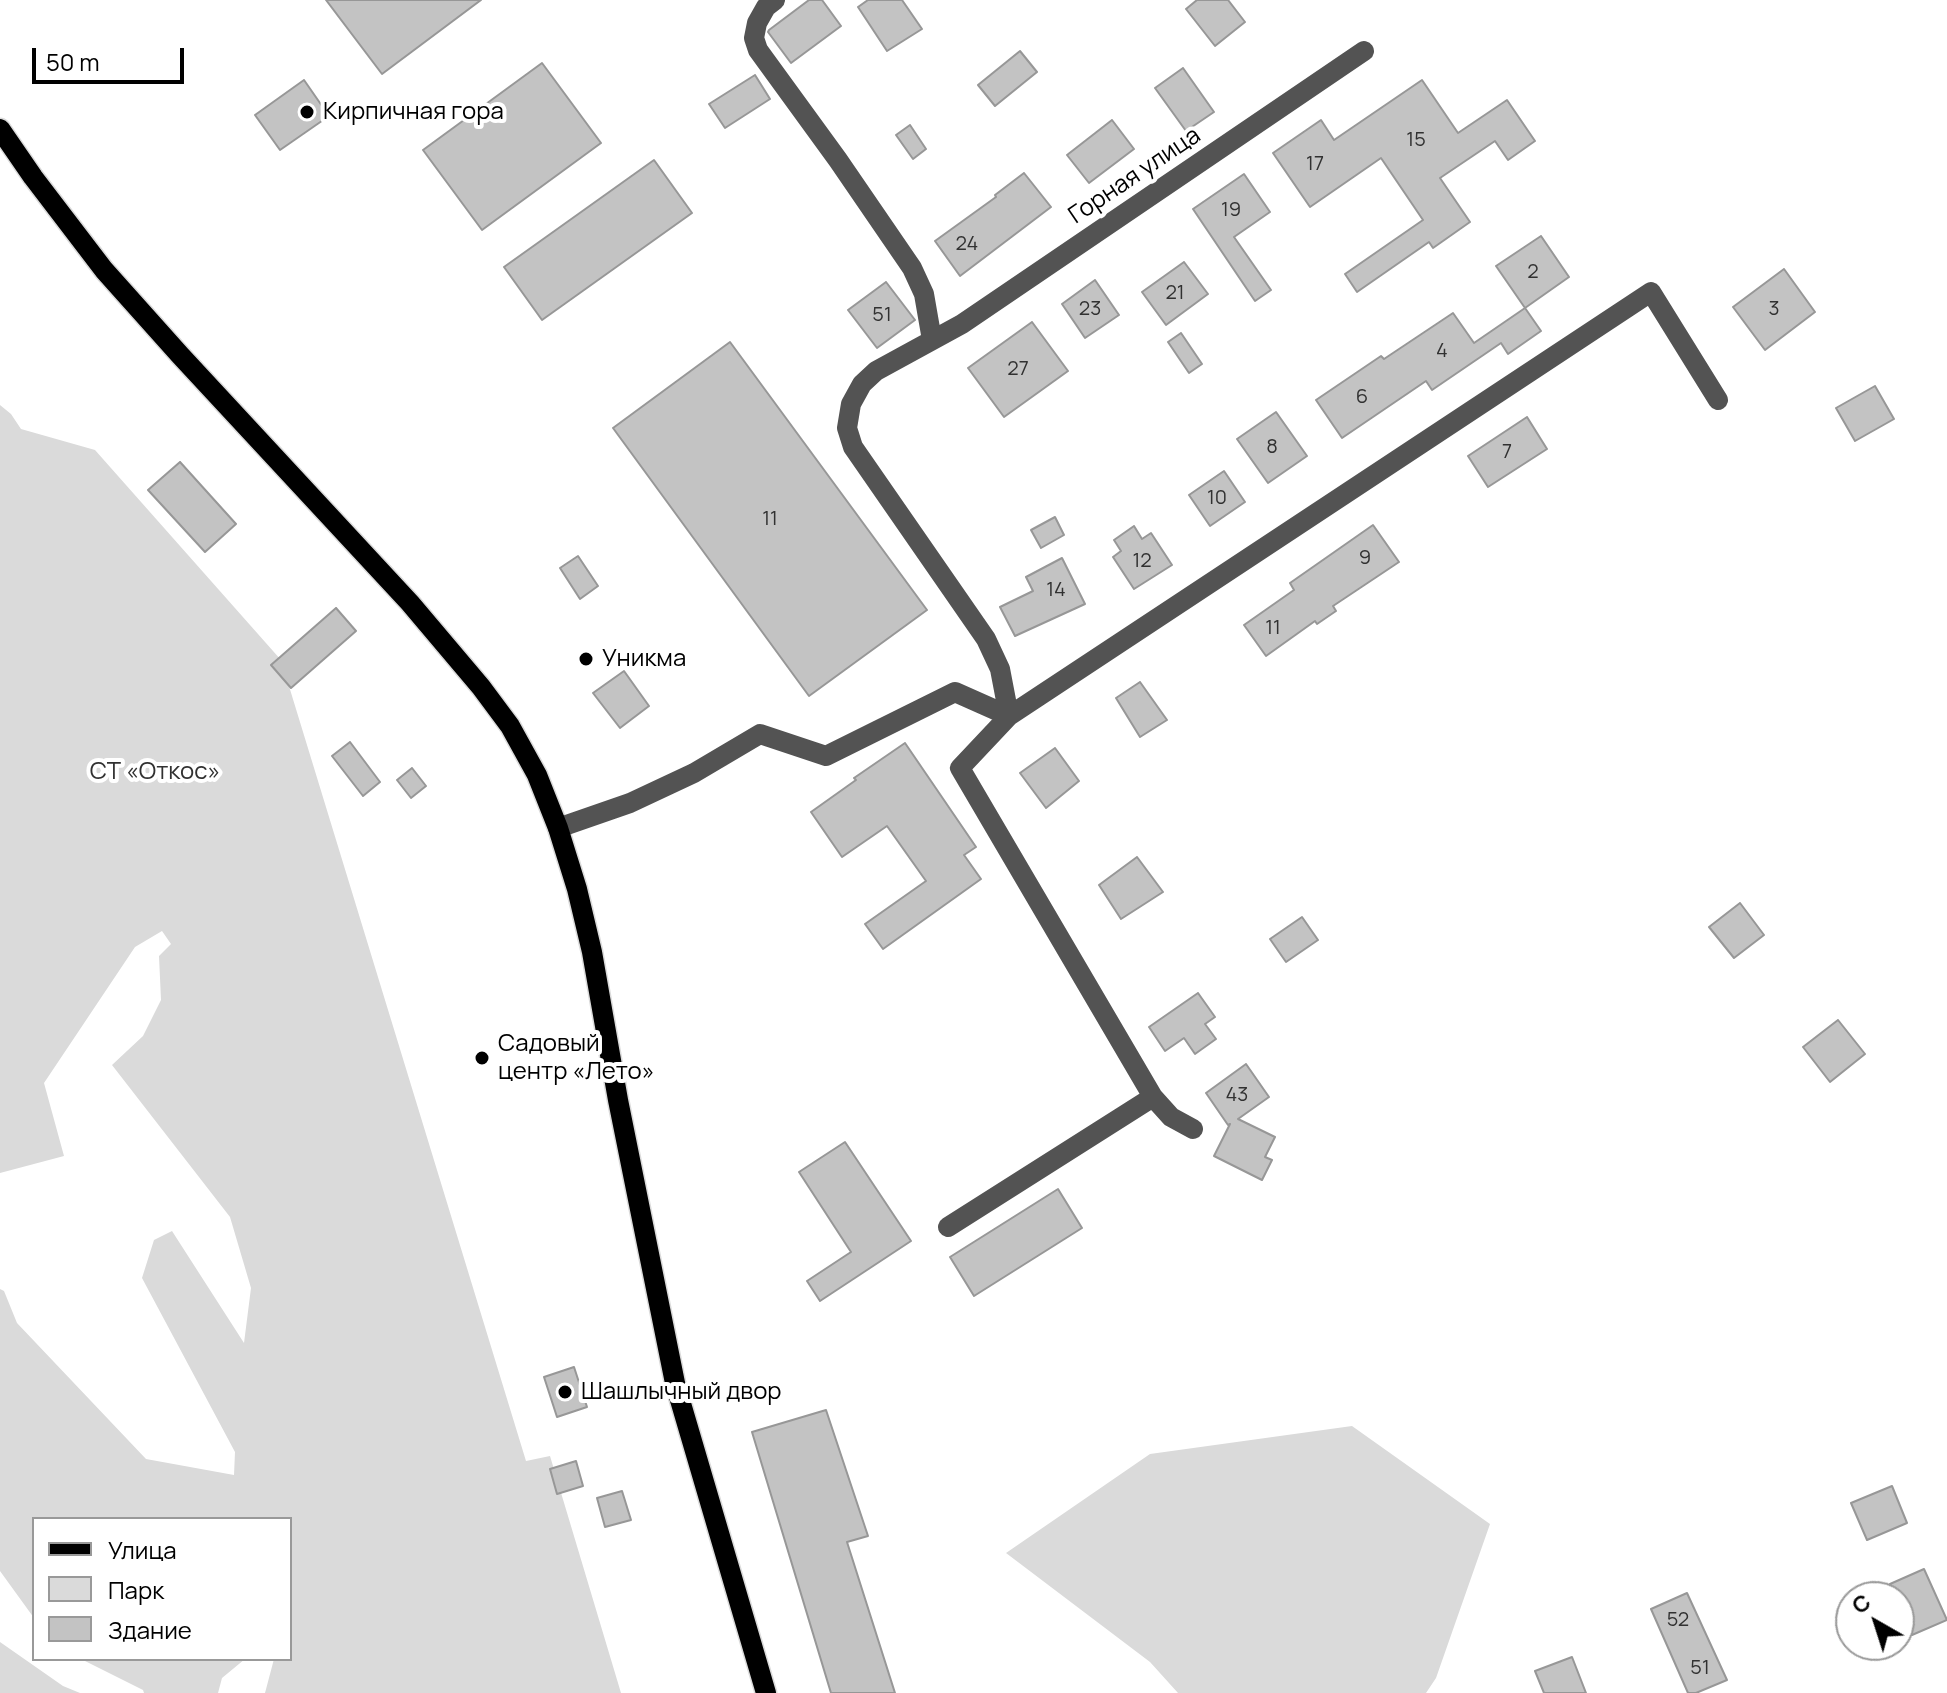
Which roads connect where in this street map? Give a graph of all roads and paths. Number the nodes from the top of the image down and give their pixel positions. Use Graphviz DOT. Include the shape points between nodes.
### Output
graph roads {
  1 [pos="775,0"];
  2 [pos="1364,51"];
  3 [pos="0,129"];
  4 [pos="932,340"];
  5 [pos="1718,400"];
  6 [pos="1009,716"];
  7 [pos="558,828"];
  8 [pos="1153,1097"];
  9 [pos="1193,1129"];
  10 [pos="948,1227"];
  11 [pos="766,1693"];
  1 -- 4 [label="street" via="757,23 758,50 912,268 924,294"];
  2 -- 4 [label="street, Горная улица"];
  3 -- 7 [label="main road" via="104,270 481,687 537,775"];
  4 -- 6 [label="street, Горная улица" via="862,384 847,428 853,447 986,639 1000,669"];
  5 -- 6 [label="street" via="1651,292"];
  6 -- 7 [label="street" via="955,692 826,756 760,734 630,803"];
  6 -- 8 [label="street" via="960,768"];
  7 -- 11 [label="main road" via="592,952 675,1383"];
  8 -- 9 [label="street" via="1171,1117"];
  8 -- 10 [label="street"];
}
